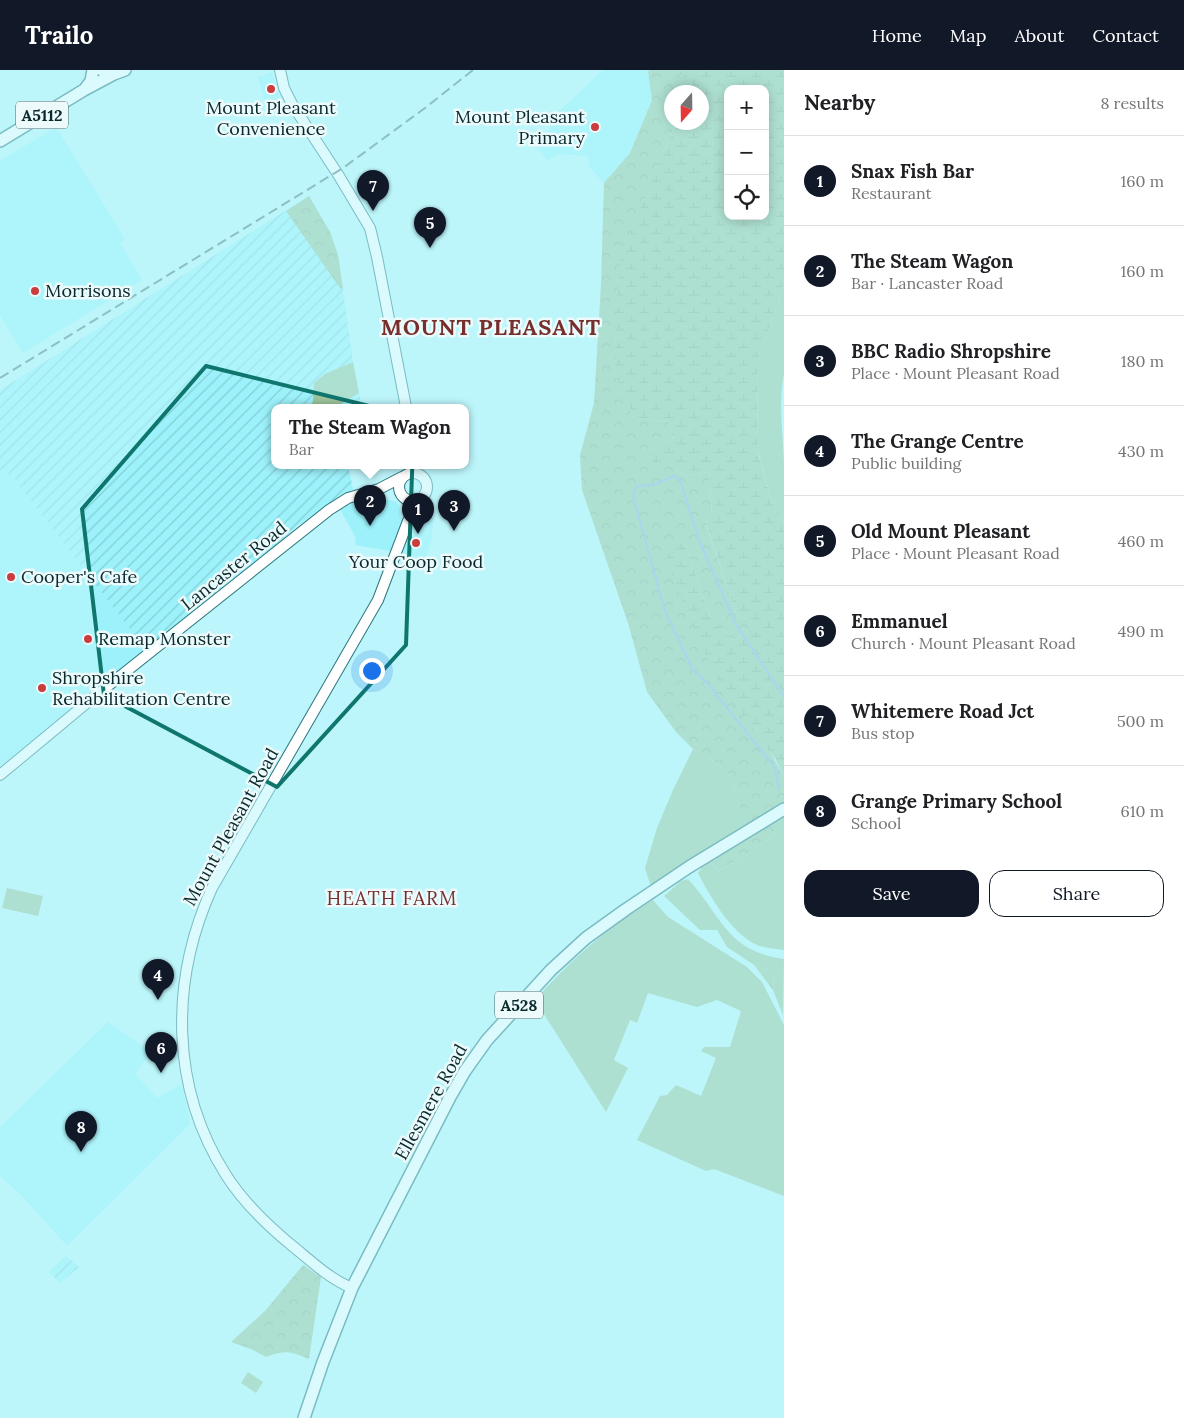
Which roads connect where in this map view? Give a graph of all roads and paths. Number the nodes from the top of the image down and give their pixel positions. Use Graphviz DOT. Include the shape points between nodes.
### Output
graph roads {
  1 [pos="93,70"];
  2 [pos="102,70"];
  3 [pos="280,70"];
  4 [pos="122,71"];
  5 [pos="84,90"];
  6 [pos="0,140"];
  7 [pos="405,404"];
  8 [pos="406,469"];
  9 [pos="418,469"];
  10 [pos="421,475"];
  11 [pos="403,477"];
  12 [pos="378,489"];
  13 [pos="402,496"];
  14 [pos="420,499"];
  15 [pos="408,521"];
  16 [pos="0,775"];
  17 [pos="784,809"];
  18 [pos="352,1288"];
  19 [pos="304,1418"];
  1 -- 5 [label="main road, A5112" via="91,81"];
  2 -- 4 [label="main road, A5112"];
  3 -- 7 [label="street" via="292,104 370,228"];
  4 -- 5 [label="main road, A5112"];
  5 -- 6 [label="main road, A5112"];
  8 -- 11 [label="street"];
  9 -- 10 [label="street, Mount Pleasant Road"];
  10 -- 11 [label="street" via="412,473"];
  10 -- 14 [label="street, Mount Pleasant Road" via="426,489"];
  11 -- 12 [label="street, Lancaster Road"];
  11 -- 13 [label="street" via="398,484"];
  12 -- 13 [label="street"];
  12 -- 16 [label="street, Lancaster Road" via="348,498 329,510"];
  13 -- 14 [label="street" via="410,501"];
  13 -- 15 [label="street"];
  14 -- 15 [label="street, Mount Pleasant Road"];
  15 -- 18 [label="street, Mount Pleasant Road" via="378,600 212,888 190,948 182,1002 181,1033 187,1080 205,1133 226,1176 268,1225 342,1284"];
  17 -- 18 [label="main road, Ellesmere Road / A528" via="689,866 586,938 551,970 487,1040 450,1097"];
  18 -- 19 [label="main road, Ellesmere Road / A528"];
}
